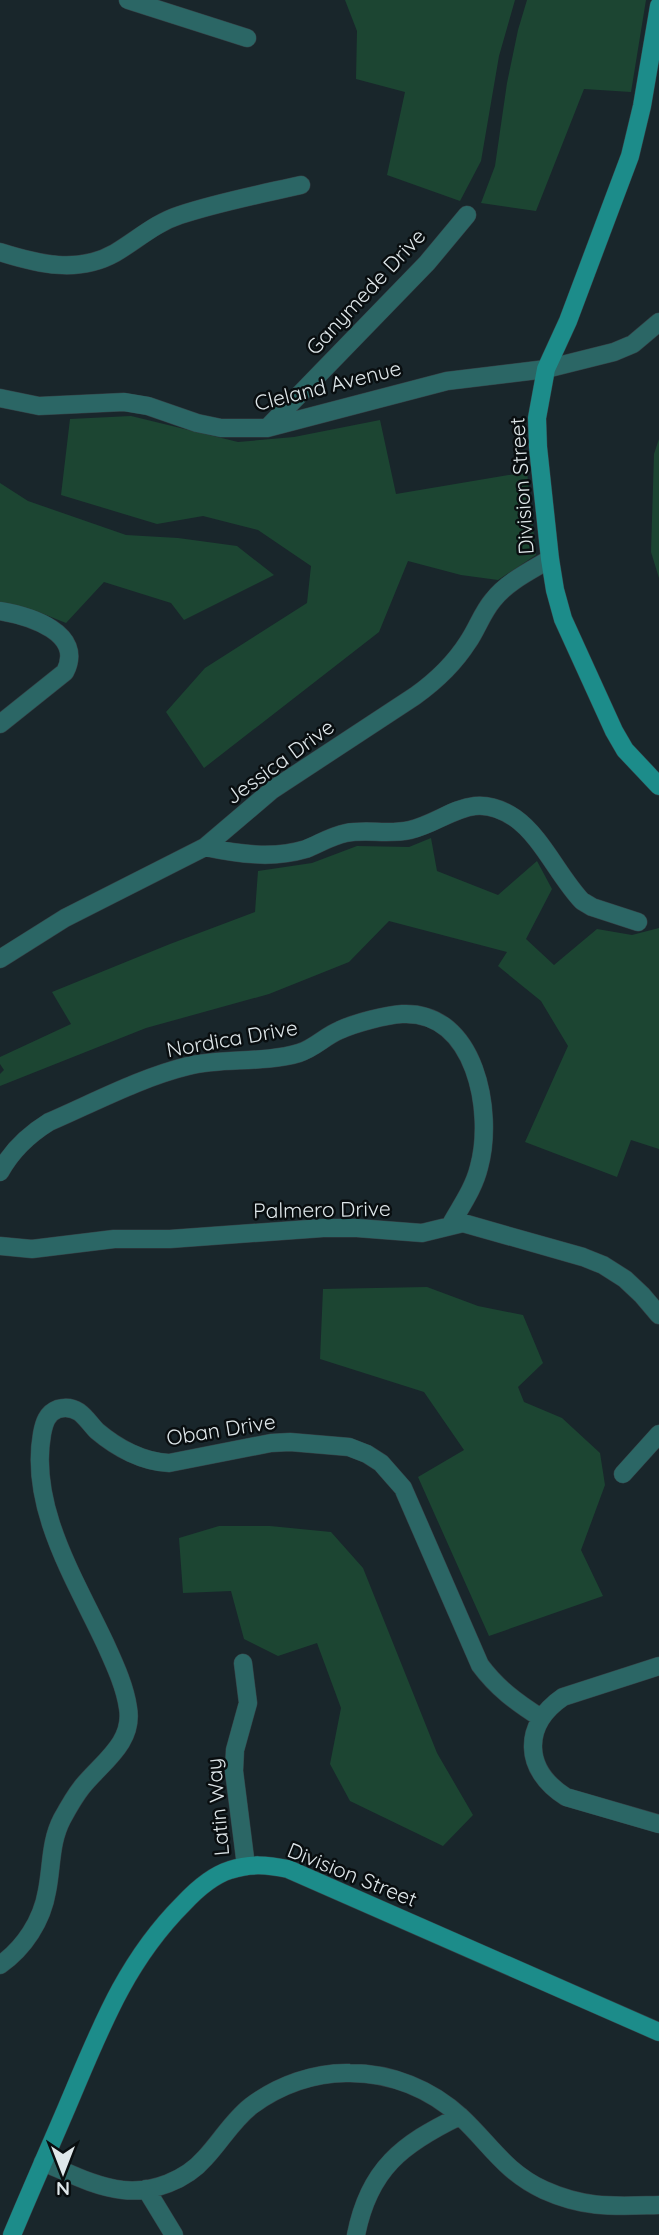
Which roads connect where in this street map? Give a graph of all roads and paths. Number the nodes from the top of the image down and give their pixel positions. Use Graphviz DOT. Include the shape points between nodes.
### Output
graph roads {
  1 [pos="128,0"];
  2 [pos="659,6"];
  3 [pos="247,38"];
  4 [pos="301,185"];
  5 [pos="467,215"];
  6 [pos="0,252"];
  7 [pos="659,322"];
  8 [pos="547,369"];
  9 [pos="0,398"];
  10 [pos="267,428"];
  11 [pos="550,559"];
  12 [pos="0,611"];
  13 [pos="0,724"];
  14 [pos="659,786"];
  15 [pos="205,847"];
  16 [pos="638,922"];
  17 [pos="0,959"];
  18 [pos="0,1172"];
  19 [pos="451,1224"];
  20 [pos="0,1246"];
  21 [pos="659,1315"];
  22 [pos="659,1434"];
  23 [pos="623,1474"];
  24 [pos="243,1662"];
  25 [pos="659,1666"];
  26 [pos="541,1718"];
  27 [pos="659,1825"];
  28 [pos="246,1866"];
  29 [pos="0,1965"];
  30 [pos="659,2032"];
  31 [pos="460,2116"];
  32 [pos="43,2162"];
  33 [pos="146,2189"];
  34 [pos="659,2205"];
  35 [pos="12,2235"];
  36 [pos="174,2235"];
  37 [pos="356,2235"];
  1 -- 3 [label="street"];
  2 -- 8 [label="street, Division Street" via="630,156"];
  4 -- 6 [label="street" via="180,215 115,253 77,266 52,266"];
  5 -- 10 [label="street, Ganymede Drive" via="428,263"];
  7 -- 8 [label="street, Cleland Avenue" via="633,344 614,352"];
  8 -- 10 [label="street, Cleland Avenue" via="447,381"];
  8 -- 11 [label="street, Division Street" via="537,418"];
  9 -- 10 [label="street, Cleland Avenue" via="39,406 124,402 221,428"];
  11 -- 14 [label="street, Division Street" via="563,619 614,731 625,750"];
  11 -- 15 [label="street, Jessica Drive" via="508,584 469,642 433,684 272,790"];
  12 -- 13 [label="street" via="38,622 60,635 70,653 65,672"];
  15 -- 16 [label="street" via="246,855 296,851 342,834 408,831 453,810 481,806 514,817 527,828 582,901"];
  15 -- 17 [label="street, Jessica Drive" via="65,918"];
  18 -- 19 [label="street, Nordica Drive" via="17,1147 49,1122 165,1073 211,1062 279,1058 318,1045 342,1029 416,1014 430,1019 460,1043 471,1058 482,1094 480,1166"];
  19 -- 20 [label="street, Palmero Drive" via="422,1233 335,1228 170,1239 114,1238 32,1250"];
  19 -- 21 [label="street, Palmero Drive" via="463,1223 603,1265 625,1279"];
  22 -- 23 [label="street"];
  24 -- 28 [label="street, Latin Way" via="248,1703 234,1771"];
  25 -- 26 [label="street" via="564,1697"];
  26 -- 27 [label="street" via="533,1749 536,1765 552,1789"];
  26 -- 29 [label="street, Oban Drive" via="510,1698 480,1665 403,1488 374,1458 349,1447 290,1442 157,1462 112,1442 78,1411 56,1409 44,1423 40,1444 42,1493 50,1523 114,1664 128,1723 117,1749 70,1803 52,1846 42,1912 21,1947"];
  28 -- 30 [label="street, Division Street" via="288,1870"];
  28 -- 32 [label="street, Division Street" via="210,1880 165,1921 142,1951 104,2019"];
  31 -- 33 [label="street" via="421,2089 395,2078 319,2075 272,2092 232,2123 188,2173"];
  31 -- 34 [label="street" via="497,2158 542,2189 589,2204"];
  31 -- 37 [label="street" via="425,2133 385,2166 366,2199"];
  32 -- 33 [label="street" via="103,2186"];
  32 -- 35 [label="street, Division Street"];
  33 -- 36 [label="street"];
}
